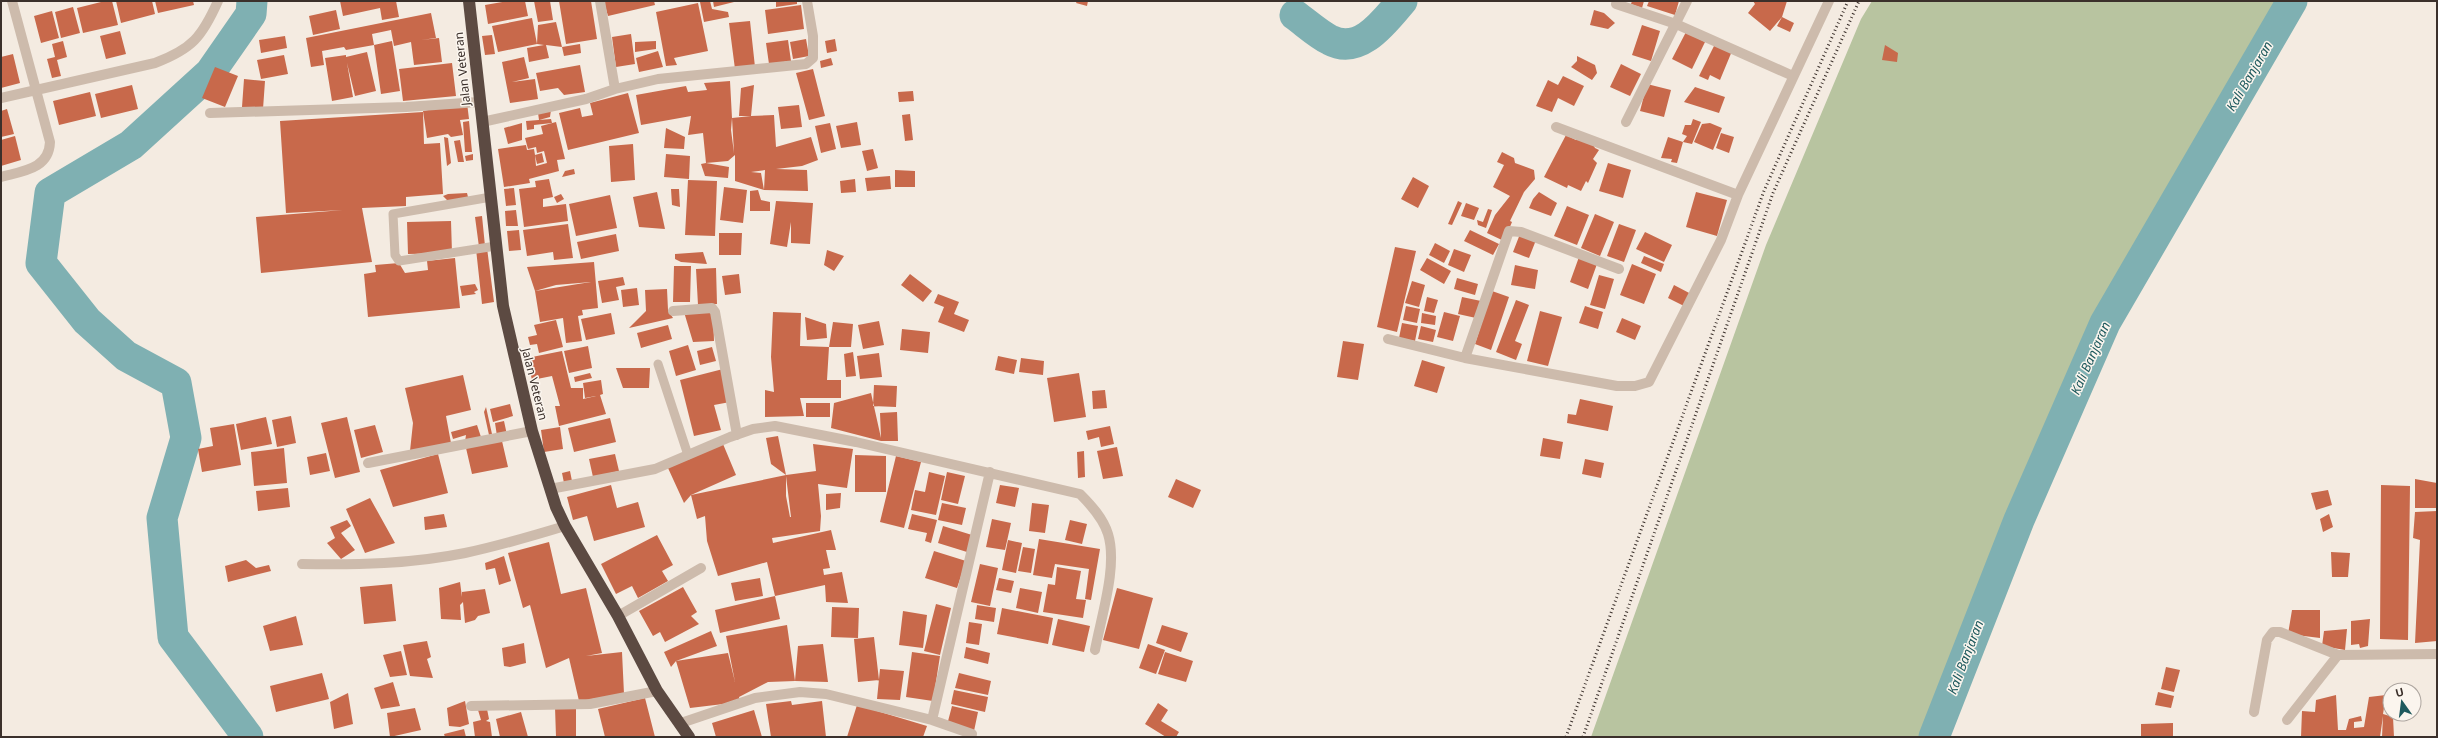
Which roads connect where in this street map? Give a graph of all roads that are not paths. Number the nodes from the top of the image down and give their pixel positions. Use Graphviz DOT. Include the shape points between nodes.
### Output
graph roads {
  1 [pos="14,1"];
  2 [pos="218,1"];
  3 [pos="469,1"];
  4 [pos="600,1"];
  5 [pos="807,1"];
  6 [pos="1687,1"];
  7 [pos="1829,1"];
  8 [pos="1616,4"];
  9 [pos="1676,24"];
  10 [pos="1793,76"];
  11 [pos="37,89"];
  12 [pos="615,89"];
  13 [pos="1,98"];
  14 [pos="479,102"];
  15 [pos="210,113"];
  16 [pos="482,122"];
  17 [pos="1626,122"];
  18 [pos="1556,127"];
  19 [pos="1,177"];
  20 [pos="1738,195"];
  21 [pos="491,197"];
  22 [pos="496,246"];
  23 [pos="1619,269"];
  24 [pos="674,311"];
  25 [pos="1388,339"];
  26 [pos="1465,358"];
  27 [pos="658,364"];
  28 [pos="532,431"];
  29 [pos="737,435"];
  30 [pos="688,455"];
  31 [pos="368,463"];
  32 [pos="990,472"];
  33 [pos="550,489"];
  34 [pos="565,526"];
  35 [pos="302,564"];
  36 [pos="701,568"];
  37 [pos="618,616"];
  38 [pos="1095,650"];
  39 [pos="2437,654"];
  40 [pos="2338,655"];
  41 [pos="657,691"];
  42 [pos="471,706"];
  43 [pos="2254,712"];
  44 [pos="932,720"];
  45 [pos="2287,720"];
  46 [pos="681,723"];
  47 [pos="972,734"];
  48 [pos="689,737"];
  1 -- 11 [label="street"];
  2 -- 11 [label="street" via="209,21 197,38 179,54 155,63"];
  3 -- 14 [label="highway, Jalan Veteran"];
  4 -- 12 [label="street"];
  5 -- 12 [label="street" via="814,49 813,58 806,64 658,79"];
  6 -- 9 [label="street"];
  7 -- 10 [label="street"];
  8 -- 9 [label="street"];
  9 -- 10 [label="street"];
  9 -- 17 [label="street"];
  10 -- 20 [label="street"];
  11 -- 13 [label="street"];
  11 -- 19 [label="street" via="50,142 50,152 43,162"];
  12 -- 16 [label="street" via="586,99"];
  14 -- 15 [label="street" via="406,107"];
  14 -- 16 [label="highway, Jalan Veteran"];
  16 -- 21 [label="highway, Jalan Veteran"];
  18 -- 20 [label="street"];
  20 -- 26 [label="street" via="1718,247 1654,376 1644,385 1617,386"];
  21 -- 22 [label="highway, Jalan Veteran"];
  21 -- 22 [label="lane" via="393,214 395,255 399,261"];
  22 -- 28 [label="highway, Jalan Veteran" via="510,342"];
  23 -- 26 [label="street" via="1522,232 1509,231"];
  24 -- 29 [label="street" via="712,308 715,312"];
  25 -- 26 [label="street"];
  27 -- 30 [label="lane"];
  28 -- 31 [label="street"];
  28 -- 33 [label="highway, Jalan Veteran"];
  29 -- 30 [label="street"];
  29 -- 32 [label="street" via="753,429 775,426"];
  30 -- 33 [label="street" via="655,469"];
  32 -- 38 [label="street" via="1080,494 1101,519 1108,534 1110,571"];
  32 -- 44 [label="street"];
  33 -- 34 [label="highway, Jalan Veteran"];
  34 -- 35 [label="street" via="496,547 431,559 351,565"];
  34 -- 37 [label="highway, Jalan Veteran"];
  36 -- 37 [label="street"];
  37 -- 41 [label="highway, Jalan Veteran"];
  39 -- 40 [label="street"];
  40 -- 43 [label="street" via="2280,632 2273,632 2267,640"];
  40 -- 45 [label="street"];
  41 -- 42 [label="street" via="590,704"];
  41 -- 46 [label="highway, Jalan Veteran"];
  44 -- 46 [label="street" via="826,694 800,692 755,698"];
  44 -- 47 [label="street"];
  46 -- 48 [label="highway, Jalan Veteran"];
}
